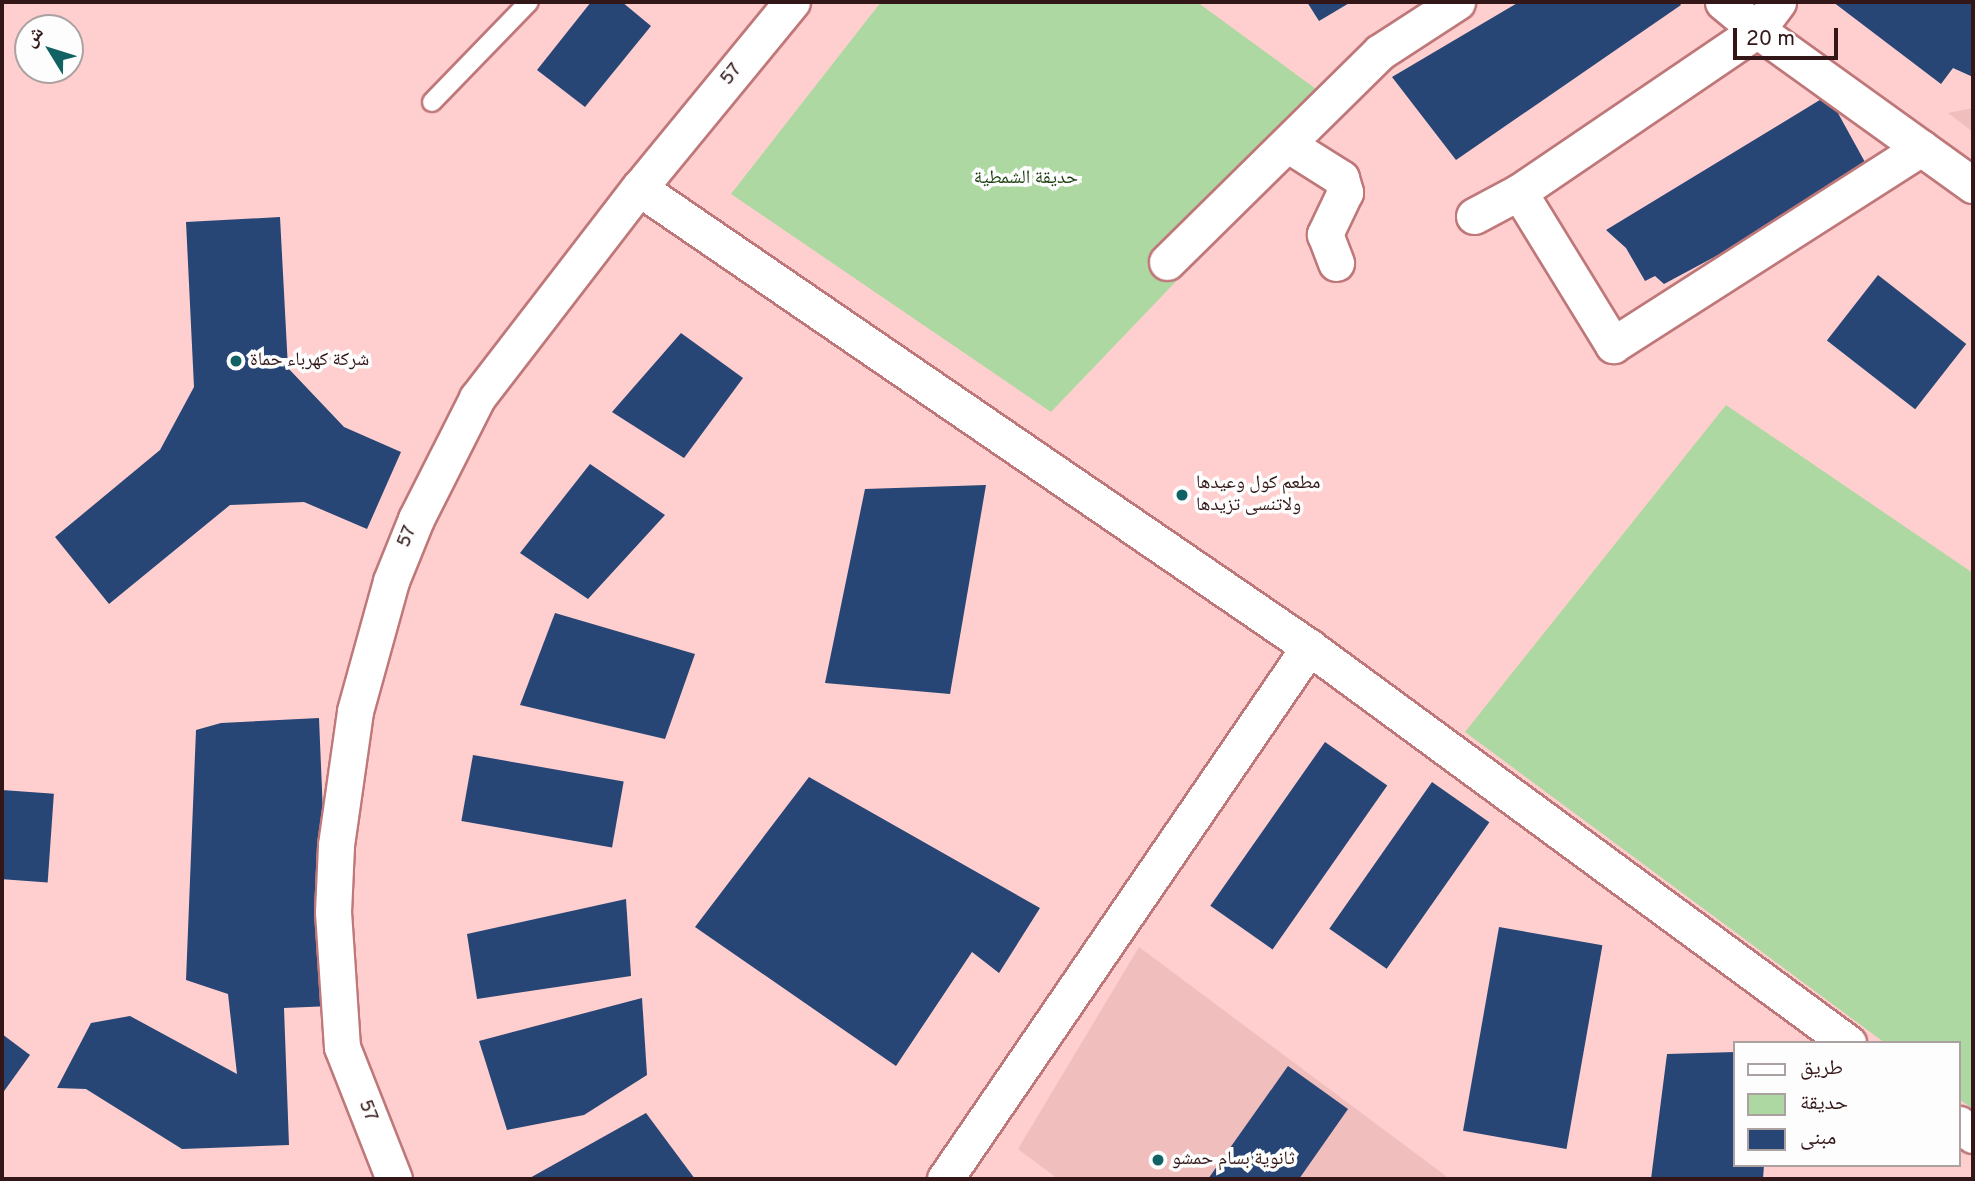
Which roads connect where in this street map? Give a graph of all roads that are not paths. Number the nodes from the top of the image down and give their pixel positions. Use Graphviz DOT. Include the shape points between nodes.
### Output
graph roads {
  1 [pos="529,2"];
  2 [pos="792,2"];
  3 [pos="1457,2"];
  4 [pos="1723,2"];
  5 [pos="1778,2"];
  6 [pos="1757,30"];
  7 [pos="432,102"];
  8 [pos="1287,144"];
  9 [pos="1921,148"];
  10 [pos="1973,186"];
  11 [pos="639,188"];
  12 [pos="1519,192"];
  13 [pos="1474,216"];
  14 [pos="1167,262"];
  15 [pos="1336,263"];
  16 [pos="1309,647"];
  17 [pos="1845,1041"];
  18 [pos="394,1179"];
  19 [pos="944,1179"];
  1 -- 7 [label="lane"];
  2 -- 11 [label="street, 57"];
  3 -- 8 [label="street" via="1380,52"];
  4 -- 6 [label="street"];
  5 -- 6 [label="street"];
  6 -- 9 [label="street"];
  6 -- 12 [label="street"];
  8 -- 14 [label="street"];
  8 -- 15 [label="street" via="1340,178 1345,191 1325,234"];
  9 -- 10 [label="street"];
  9 -- 12 [label="street" via="1613,345"];
  11 -- 16 [label="street"];
  11 -- 18 [label="street, 57" via="477,398 416,519 371,646 355,711 336,845 335,979 342,1047"];
  12 -- 13 [label="street"];
  16 -- 17 [label="street"];
  16 -- 19 [label="street"];
}
